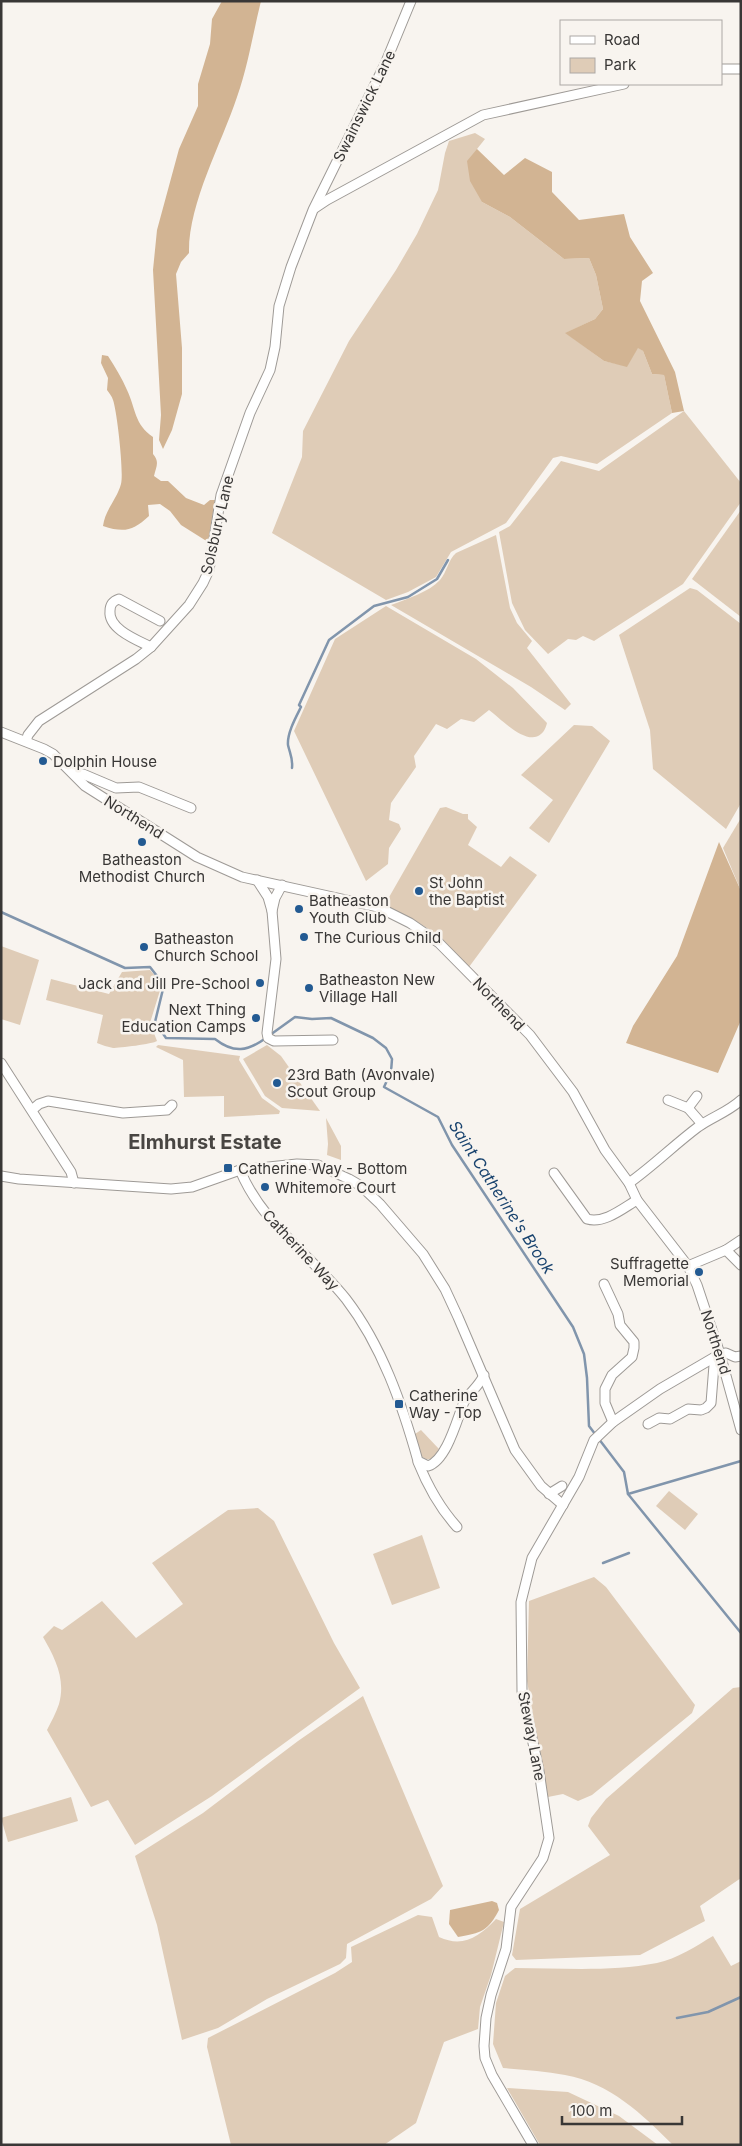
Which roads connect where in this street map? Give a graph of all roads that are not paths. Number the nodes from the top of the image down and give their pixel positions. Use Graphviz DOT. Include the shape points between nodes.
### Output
graph roads {
  1 [pos="411,1"];
  2 [pos="722,69"];
  3 [pos="741,69"];
  4 [pos="619,85"];
  5 [pos="313,210"];
  6 [pos="160,621"];
  7 [pos="151,647"];
  8 [pos="1,732"];
  9 [pos="26,741"];
  10 [pos="72,772"];
  11 [pos="191,808"];
  12 [pos="257,880"];
  13 [pos="282,885"];
  14 [pos="272,911"];
  15 [pos="333,1040"];
  16 [pos="1,1062"];
  17 [pos="697,1096"];
  18 [pos="668,1100"];
  19 [pos="741,1100"];
  20 [pos="172,1105"];
  21 [pos="688,1108"];
  22 [pos="32,1110"];
  23 [pos="702,1124"];
  24 [pos="240,1170"];
  25 [pos="554,1173"];
  26 [pos="1,1176"];
  27 [pos="74,1183"];
  28 [pos="629,1183"];
  29 [pos="637,1200"];
  30 [pos="741,1240"];
  31 [pos="726,1250"];
  32 [pos="741,1265"];
  33 [pos="688,1266"];
  34 [pos="604,1284"];
  35 [pos="720,1354"];
  36 [pos="741,1356"];
  37 [pos="484,1375"];
  38 [pos="613,1422"];
  39 [pos="648,1424"];
  40 [pos="741,1430"];
  41 [pos="418,1461"];
  42 [pos="562,1486"];
  43 [pos="550,1494"];
  44 [pos="562,1505"];
  45 [pos="457,1527"];
  46 [pos="533,2145"];
  1 -- 5 [label="street, Swainswick Lane" via="385,64"];
  2 -- 3 [label="street"];
  4 -- 5 [label="street" via="483,115"];
  5 -- 7 [label="street, Solsbury Lane" via="279,306 270,370 250,413 221,495 209,570 189,605"];
  6 -- 7 [label="street" via="119,599 111,605 111,620"];
  7 -- 9 [label="street, Solsbury Lane" via="39,721"];
  8 -- 9 [label="street, Northend"];
  9 -- 10 [label="street, Northend" via="53,754"];
  10 -- 11 [label="street" via="116,788 139,788"];
  10 -- 12 [label="street, Northend" via="84,786 197,857 227,872"];
  12 -- 13 [label="street, Northend"];
  12 -- 14 [label="street"];
  13 -- 14 [label="street"];
  13 -- 28 [label="street, Northend" via="380,908 433,937 530,1035 569,1086 605,1150"];
  14 -- 15 [label="street" via="276,959 268,1036 274,1041"];
  16 -- 22 [label="street"];
  17 -- 21 [label="street"];
  18 -- 21 [label="street"];
  19 -- 23 [label="street"];
  20 -- 22 [label="street" via="167,1110 123,1112 48,1101"];
  21 -- 23 [label="street"];
  22 -- 27 [label="street" via="71,1172"];
  23 -- 28 [label="street"];
  24 -- 27 [label="street" via="192,1187 171,1189"];
  24 -- 37 [label="street" via="275,1165 318,1165 361,1186 423,1254 445,1289"];
  24 -- 41 [label="street, Catherine Way" via="267,1216 346,1299 372,1339 406,1417"];
  25 -- 29 [label="street" via="587,1219 602,1220"];
  26 -- 27 [label="street"];
  28 -- 29 [label="street, Northend"];
  29 -- 33 [label="street, Northend"];
  30 -- 31 [label="street"];
  31 -- 32 [label="street"];
  31 -- 33 [label="street"];
  33 -- 35 [label="street, Northend"];
  34 -- 38 [label="street" via="620,1325 634,1342 632,1357 612,1375 605,1389 605,1403"];
  35 -- 36 [label="street"];
  35 -- 38 [label="street, Steway Lane" via="660,1389"];
  35 -- 39 [label="street" via="714,1365 712,1395 706,1408 688,1409 670,1419 658,1418"];
  35 -- 40 [label="street, Northend"];
  37 -- 41 [label="street" via="464,1402 442,1457 428,1466"];
  37 -- 43 [label="street" via="514,1450"];
  38 -- 44 [label="street, Steway Lane" via="594,1440 579,1477"];
  41 -- 45 [label="street, Catherine Way" via="430,1490"];
  42 -- 43 [label="street"];
  43 -- 44 [label="street"];
  44 -- 46 [label="street, Steway Lane" via="532,1558 521,1602 522,1691 549,1838 543,1858 511,1907 506,1949 491,1995 485,2036 485,2058 492,2075"];
}
